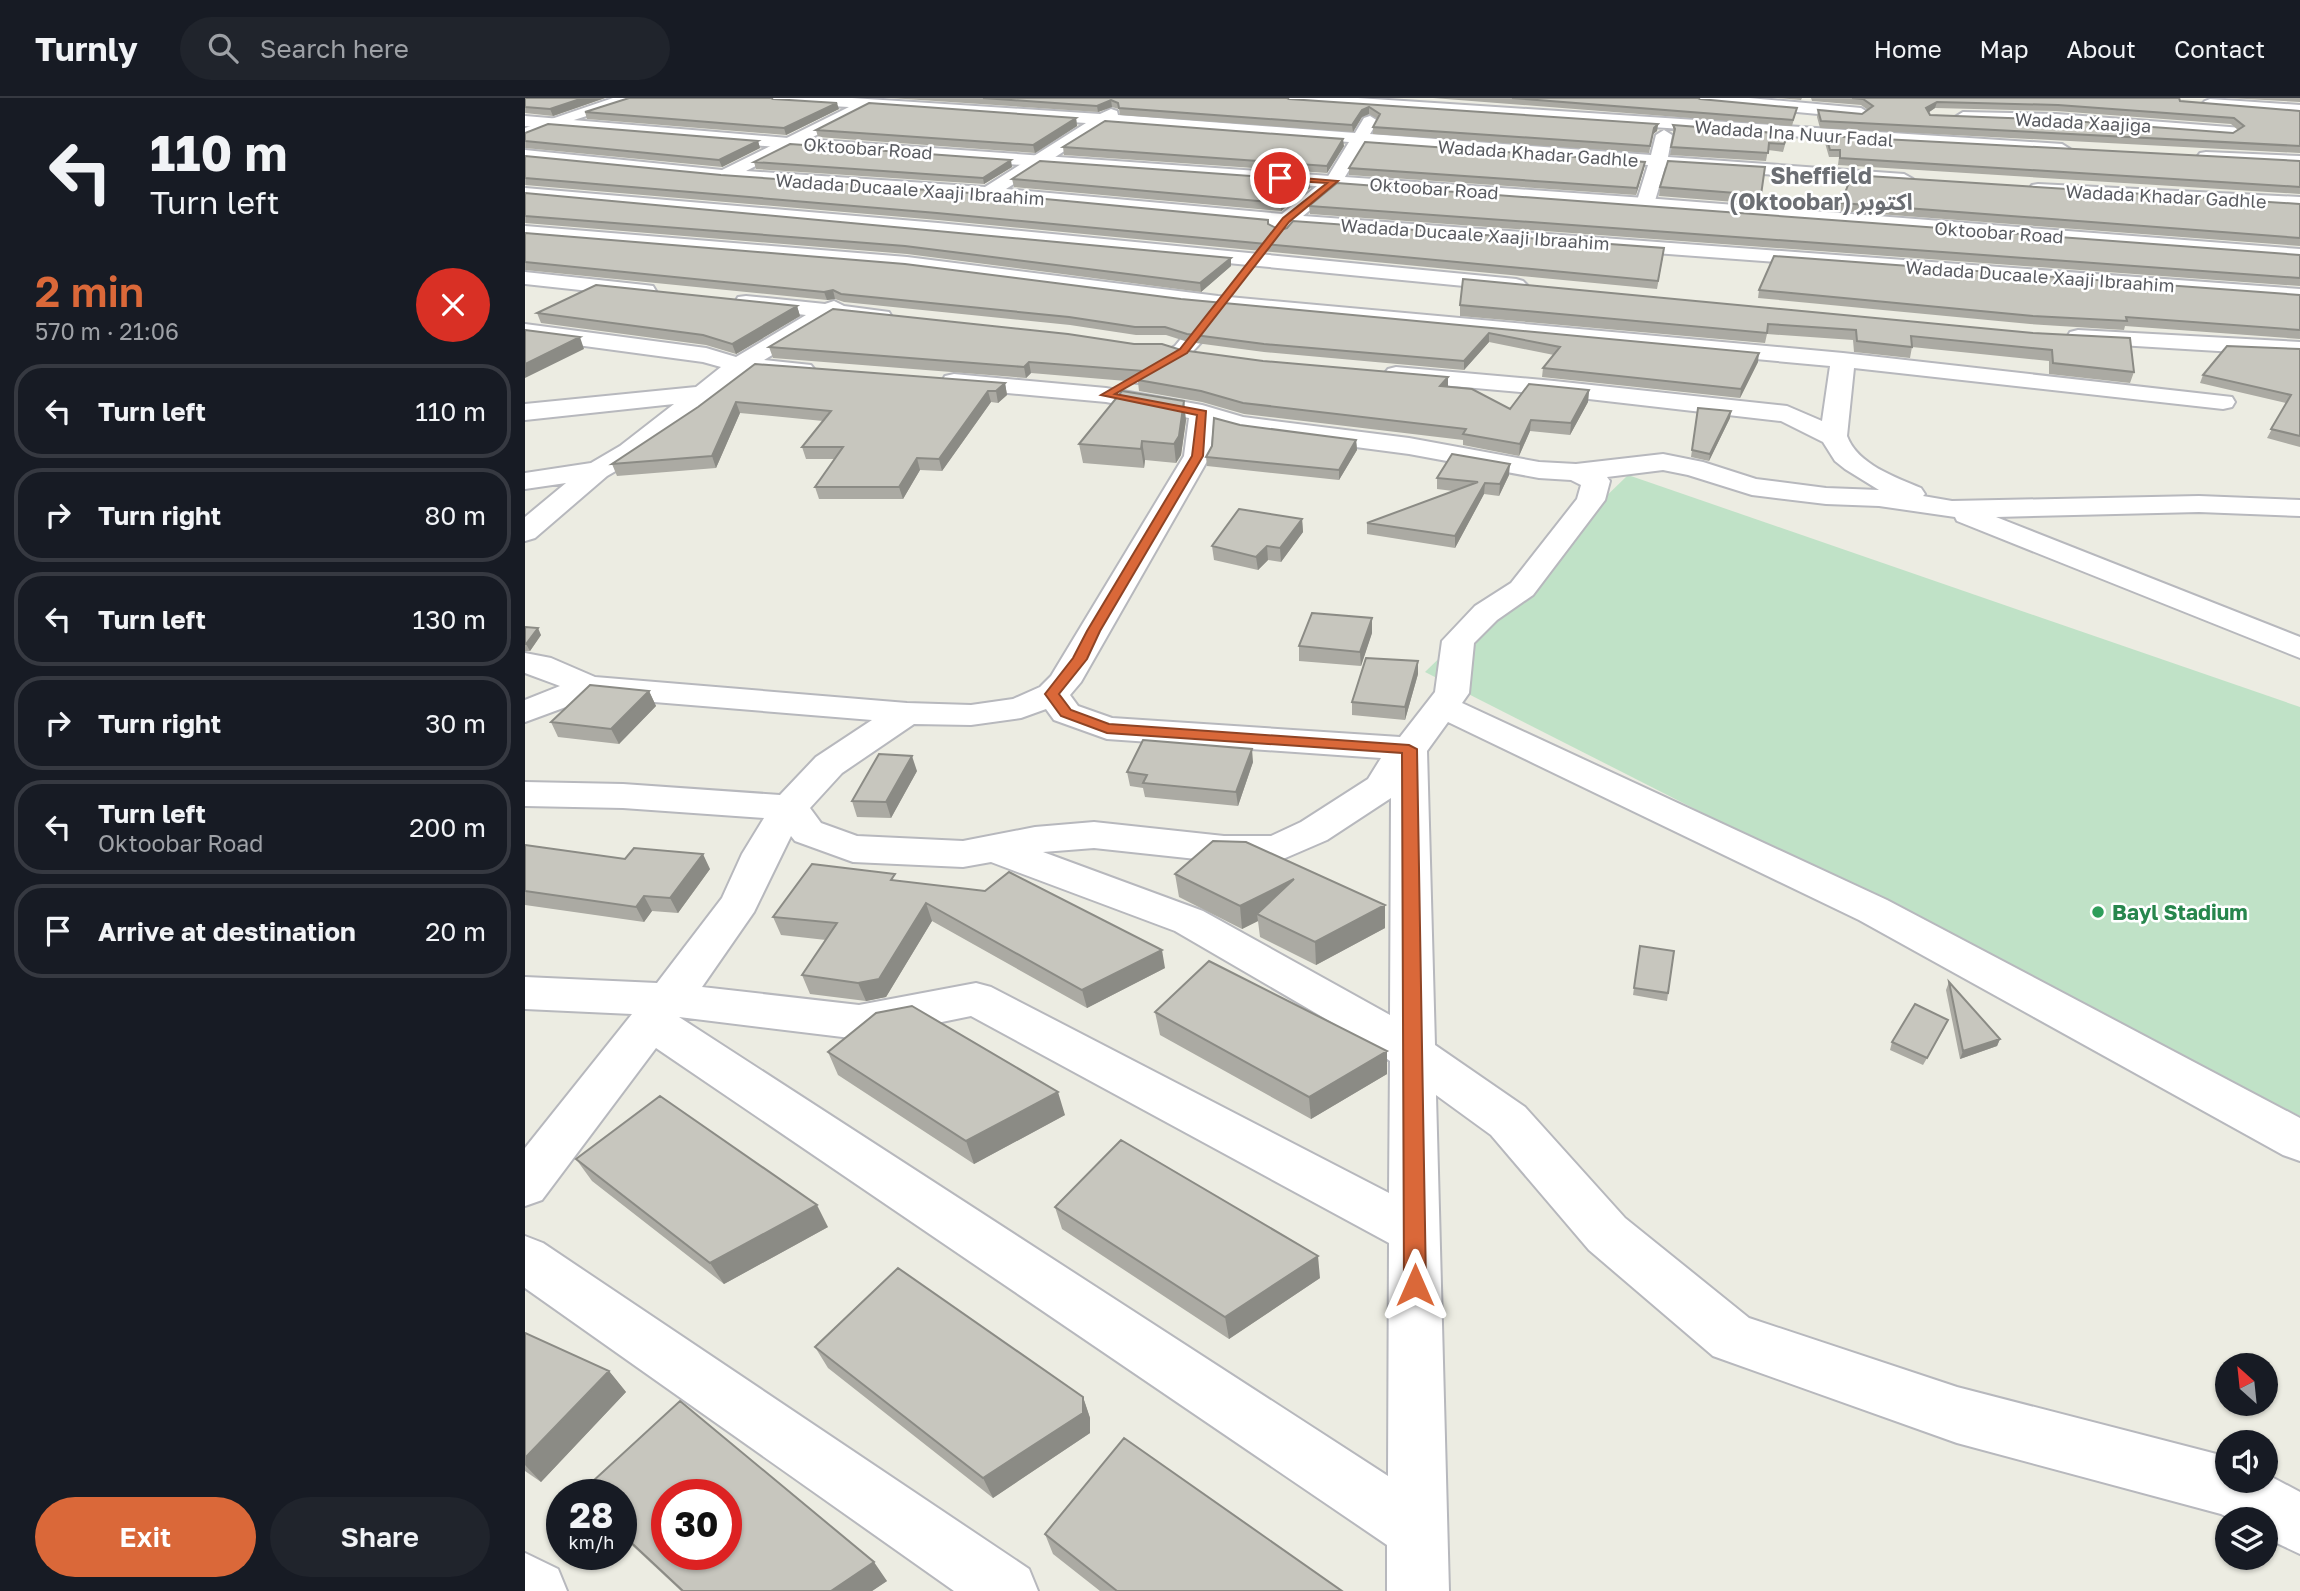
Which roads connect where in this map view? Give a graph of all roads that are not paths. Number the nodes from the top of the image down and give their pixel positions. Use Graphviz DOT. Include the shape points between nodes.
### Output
graph roads {
  1 [pos="629,98"];
  2 [pos="775,98"];
  3 [pos="1289,98"];
  4 [pos="1699,98"];
  5 [pos="2042,98"];
  6 [pos="874,101"];
  7 [pos="1382,101"];
  8 [pos="2193,103"];
  9 [pos="1123,105"];
  10 [pos="2300,110"];
  11 [pos="1872,114"];
  12 [pos="1952,117"];
  13 [pos="1667,118"];
  14 [pos="1106,119"];
  15 [pos="2056,119"];
  16 [pos="525,121"];
  17 [pos="549,123"];
  18 [pos="525,134"];
  19 [pos="2273,135"];
  20 [pos="1357,140"];
  21 [pos="788,143"];
  22 [pos="525,155"];
  23 [pos="2192,156"];
  24 [pos="2077,158"];
  25 [pos="1040,160"];
  26 [pos="1657,161"];
  27 [pos="2300,161"];
  28 [pos="724,175"];
  29 [pos="1919,180"];
  30 [pos="1334,181"];
  31 [pos="2014,187"];
  32 [pos="2093,190"];
  33 [pos="525,193"];
  34 [pos="987,193"];
  35 [pos="1645,204"];
  36 [pos="2300,204"];
  37 [pos="665,206"];
  38 [pos="1286,220"];
  39 [pos="938,229"];
  40 [pos="525,232"];
  41 [pos="597,239"];
  42 [pos="575,252"];
  43 [pos="2300,255"];
  44 [pos="1256,261"];
  45 [pos="908,263"];
  46 [pos="552,265"];
  47 [pos="526,279"];
  48 [pos="1540,288"];
  49 [pos="665,293"];
  50 [pos="2300,295"];
  51 [pos="719,299"];
  52 [pos="1223,303"];
  53 [pos="828,311"];
  54 [pos="909,319"];
  55 [pos="525,331"];
  56 [pos="2057,335"];
  57 [pos="1148,346"];
  58 [pos="2300,349"];
  59 [pos="1183,351"];
  60 [pos="1210,355"];
  61 [pos="1843,360"];
  62 [pos="739,365"];
  63 [pos="822,371"];
  64 [pos="1375,372"];
  65 [pos="929,379"];
  66 [pos="702,394"];
  67 [pos="1106,395"];
  68 [pos="2223,401"];
  69 [pos="525,412"];
  70 [pos="1202,413"];
  71 [pos="1834,438"];
  72 [pos="598,470"];
  73 [pos="1576,472"];
  74 [pos="525,481"];
  75 [pos="2300,508"];
  76 [pos="1952,509"];
  77 [pos="525,532"];
  78 [pos="2300,648"];
  79 [pos="525,663"];
  80 [pos="589,687"];
  81 [pos="1052,694"];
  82 [pos="1442,706"];
  83 [pos="525,712"];
  84 [pos="907,713"];
  85 [pos="1409,749"];
  86 [pos="525,794"];
  87 [pos="789,808"];
  88 [pos="993,848"];
  89 [pos="525,993"];
  90 [pos="661,1011"];
  91 [pos="1412,1054"];
  92 [pos="2300,1141"];
  93 [pos="525,1185"];
  94 [pos="1414,1231"];
  95 [pos="525,1259"];
  96 [pos="2300,1524"];
  97 [pos="1417,1530"];
  98 [pos="525,1584"];
  99 [pos="535,1591"];
  100 [pos="1007,1591"];
  101 [pos="1418,1591"];
  1 -- 17 [label="street"];
  2 -- 6 [label="street, Wadada Khadar Gadhle"];
  3 -- 7 [label="street, Wadada Ina Nuur Fadal"];
  4 -- 11 [label="street"];
  5 -- 15 [label="street"];
  6 -- 14 [label="street, Wadada Khadar Gadhle"];
  6 -- 21 [label="street"];
  7 -- 13 [label="street, Wadada Ina Nuur Fadal"];
  7 -- 20 [label="street"];
  8 -- 10 [label="street"];
  9 -- 14 [label="street"];
  12 -- 15 [label="street, Wadada Xaajiga"];
  13 -- 24 [label="street, Wadada Ina Nuur Fadal"];
  13 -- 26 [label="street"];
  14 -- 20 [label="street, Wadada Khadar Gadhle"];
  14 -- 25 [label="street"];
  15 -- 19 [label="street, Wadada Xaajiga"];
  15 -- 24 [label="street"];
  16 -- 17 [label="street, Oktoobar Road"];
  17 -- 18 [label="street"];
  17 -- 21 [label="street, Oktoobar Road"];
  20 -- 26 [label="street, Wadada Khadar Gadhle"];
  20 -- 30 [label="street"];
  21 -- 25 [label="street, Oktoobar Road"];
  21 -- 28 [label="street"];
  22 -- 28 [label="street, Wadada Ducaale Xaaji Ibraahim"];
  23 -- 27 [label="street"];
  24 -- 32 [label="street"];
  25 -- 30 [label="street, Oktoobar Road"];
  25 -- 34 [label="street"];
  26 -- 29 [label="street, Wadada Khadar Gadhle"];
  26 -- 35 [label="street"];
  28 -- 34 [label="street, Wadada Ducaale Xaaji Ibraahim"];
  28 -- 37 [label="street"];
  30 -- 35 [label="street, Oktoobar Road"];
  30 -- 38 [label="street"];
  31 -- 32 [label="street, Wadada Khadar Gadhle"];
  32 -- 36 [label="street, Wadada Khadar Gadhle"];
  33 -- 37 [label="street"];
  34 -- 38 [label="street, Wadada Ducaale Xaaji Ibraahim"];
  34 -- 39 [label="street"];
  35 -- 43 [label="street, Oktoobar Road"];
  37 -- 39 [label="street"];
  37 -- 41 [label="street"];
  38 -- 44 [label="street"];
  38 -- 50 [label="street, Wadada Ducaale Xaaji Ibraahim"];
  39 -- 44 [label="street"];
  39 -- 45 [label="street"];
  40 -- 41 [label="street"];
  41 -- 42 [label="street"];
  41 -- 45 [label="street"];
  44 -- 48 [label="street"];
  44 -- 52 [label="street"];
  45 -- 52 [label="street"];
  45 -- 53 [label="street"];
  46 -- 47 [label="street"];
  47 -- 49 [label="street"];
  51 -- 53 [label="street"];
  52 -- 59 [label="street"];
  52 -- 61 [label="street"];
  53 -- 54 [label="street"];
  53 -- 62 [label="street"];
  55 -- 62 [label="street" via="706,355"];
  56 -- 58 [label="street"];
  57 -- 59 [label="street" via="1166,345"];
  59 -- 60 [label="street"];
  59 -- 67 [label="street"];
  61 -- 68 [label="street"];
  61 -- 71 [label="street"];
  62 -- 63 [label="street"];
  62 -- 66 [label="street"];
  64 -- 71 [label="street" via="1787,414"];
  65 -- 67 [label="street"];
  66 -- 69 [label="street"];
  66 -- 72 [label="street" via="629,452"];
  67 -- 70 [label="street"];
  70 -- 73 [label="street" via="1281,431"];
  70 -- 81 [label="street" via="1197,456 1080,659"];
  71 -- 76 [label="street" via="1845,456 1882,483"];
  72 -- 74 [label="street"];
  72 -- 77 [label="street"];
  73 -- 76 [label="street" via="1663,462 1752,487"];
  73 -- 82 [label="street" via="1597,481 1591,500 1522,589 1486,613 1458,641 1452,693"];
  75 -- 76 [label="street" via="2199,504"];
  76 -- 78 [label="street"];
  79 -- 80 [label="street"];
  80 -- 83 [label="street"];
  80 -- 84 [label="street"];
  81 -- 84 [label="street" via="1021,708 971,715"];
  81 -- 85 [label="street" via="1066,713 1107,728"];
  82 -- 85 [label="street"];
  82 -- 92 [label="street" via="1873,910"];
  84 -- 87 [label="street" via="828,765"];
  85 -- 88 [label="street" via="1382,787 1314,831 1276,849 1224,849 1094,835"];
  85 -- 91 [label="street"];
  86 -- 87 [label="street"];
  87 -- 88 [label="street" via="808,832 853,849 963,854"];
  87 -- 90 [label="street" via="761,854 740,902"];
  88 -- 91 [label="street" via="1189,921 1366,1021"];
  89 -- 90 [label="street"];
  90 -- 93 [label="street"];
  90 -- 94 [label="street" via="859,1022 976,999"];
  90 -- 97 [label="street"];
  91 -- 94 [label="street"];
  91 -- 96 [label="street" via="1508,1121 1607,1234 1732,1338 1957,1415 2231,1487"];
  94 -- 97 [label="street"];
  95 -- 100 [label="street"];
  97 -- 101 [label="street"];
  98 -- 99 [label="street"];
}
